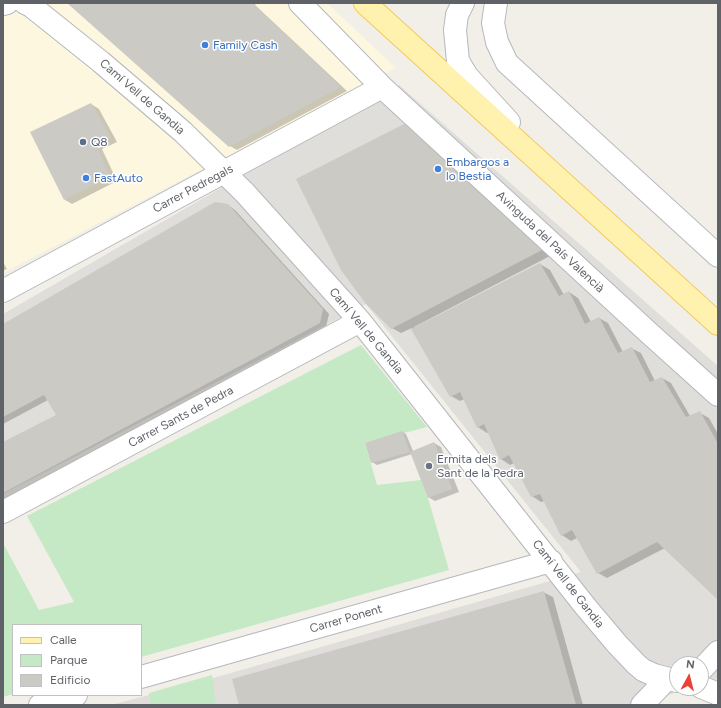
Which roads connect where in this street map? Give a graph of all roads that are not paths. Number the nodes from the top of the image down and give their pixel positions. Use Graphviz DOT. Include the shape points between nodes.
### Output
graph roads {
  1 [pos="7,3"];
  2 [pos="25,3"];
  3 [pos="300,3"];
  4 [pos="365,3"];
  5 [pos="463,3"];
  6 [pos="496,3"];
  7 [pos="3,4"];
  8 [pos="382,87"];
  9 [pos="225,172"];
  10 [pos="718,256"];
  11 [pos="648,260"];
  12 [pos="3,291"];
  13 [pos="360,321"];
  14 [pos="718,324"];
  15 [pos="718,395"];
  16 [pos="3,512"];
  17 [pos="551,561"];
  18 [pos="718,652"];
  19 [pos="709,662"];
  20 [pos="142,677"];
  21 [pos="669,679"];
  22 [pos="669,682"];
  23 [pos="72,696"];
  24 [pos="40,705"];
  25 [pos="642,705"];
  1 -- 7 [label="street"];
  2 -- 9 [label="street, Camí Vell de Gandia" via="101,62 183,132"];
  3 -- 8 [label="street, Avinguda del País Valencià"];
  4 -- 11 [label="main road"];
  5 -- 11 [label="street" via="457,15 455,30 458,61 467,76 500,113 632,233"];
  6 -- 10 [label="street" via="493,23 497,42 507,63"];
  8 -- 9 [label="street, Carrer Pedregals"];
  8 -- 15 [label="street, Avinguda del País Valencià"];
  9 -- 12 [label="street, Carrer Pedregals"];
  9 -- 13 [label="street, Camí Vell de Gandia"];
  11 -- 14 [label="main road"];
  13 -- 16 [label="street, Carrer Sants de Pedra"];
  13 -- 17 [label="street, Camí Vell de Gandia"];
  17 -- 20 [label="street, Carrer Ponent"];
  17 -- 21 [label="street, Camí Vell de Gandia" via="585,606 636,664 643,670"];
  18 -- 19 [label="street"];
  22 -- 25 [label="street"];
  23 -- 24 [label="street"];
}
